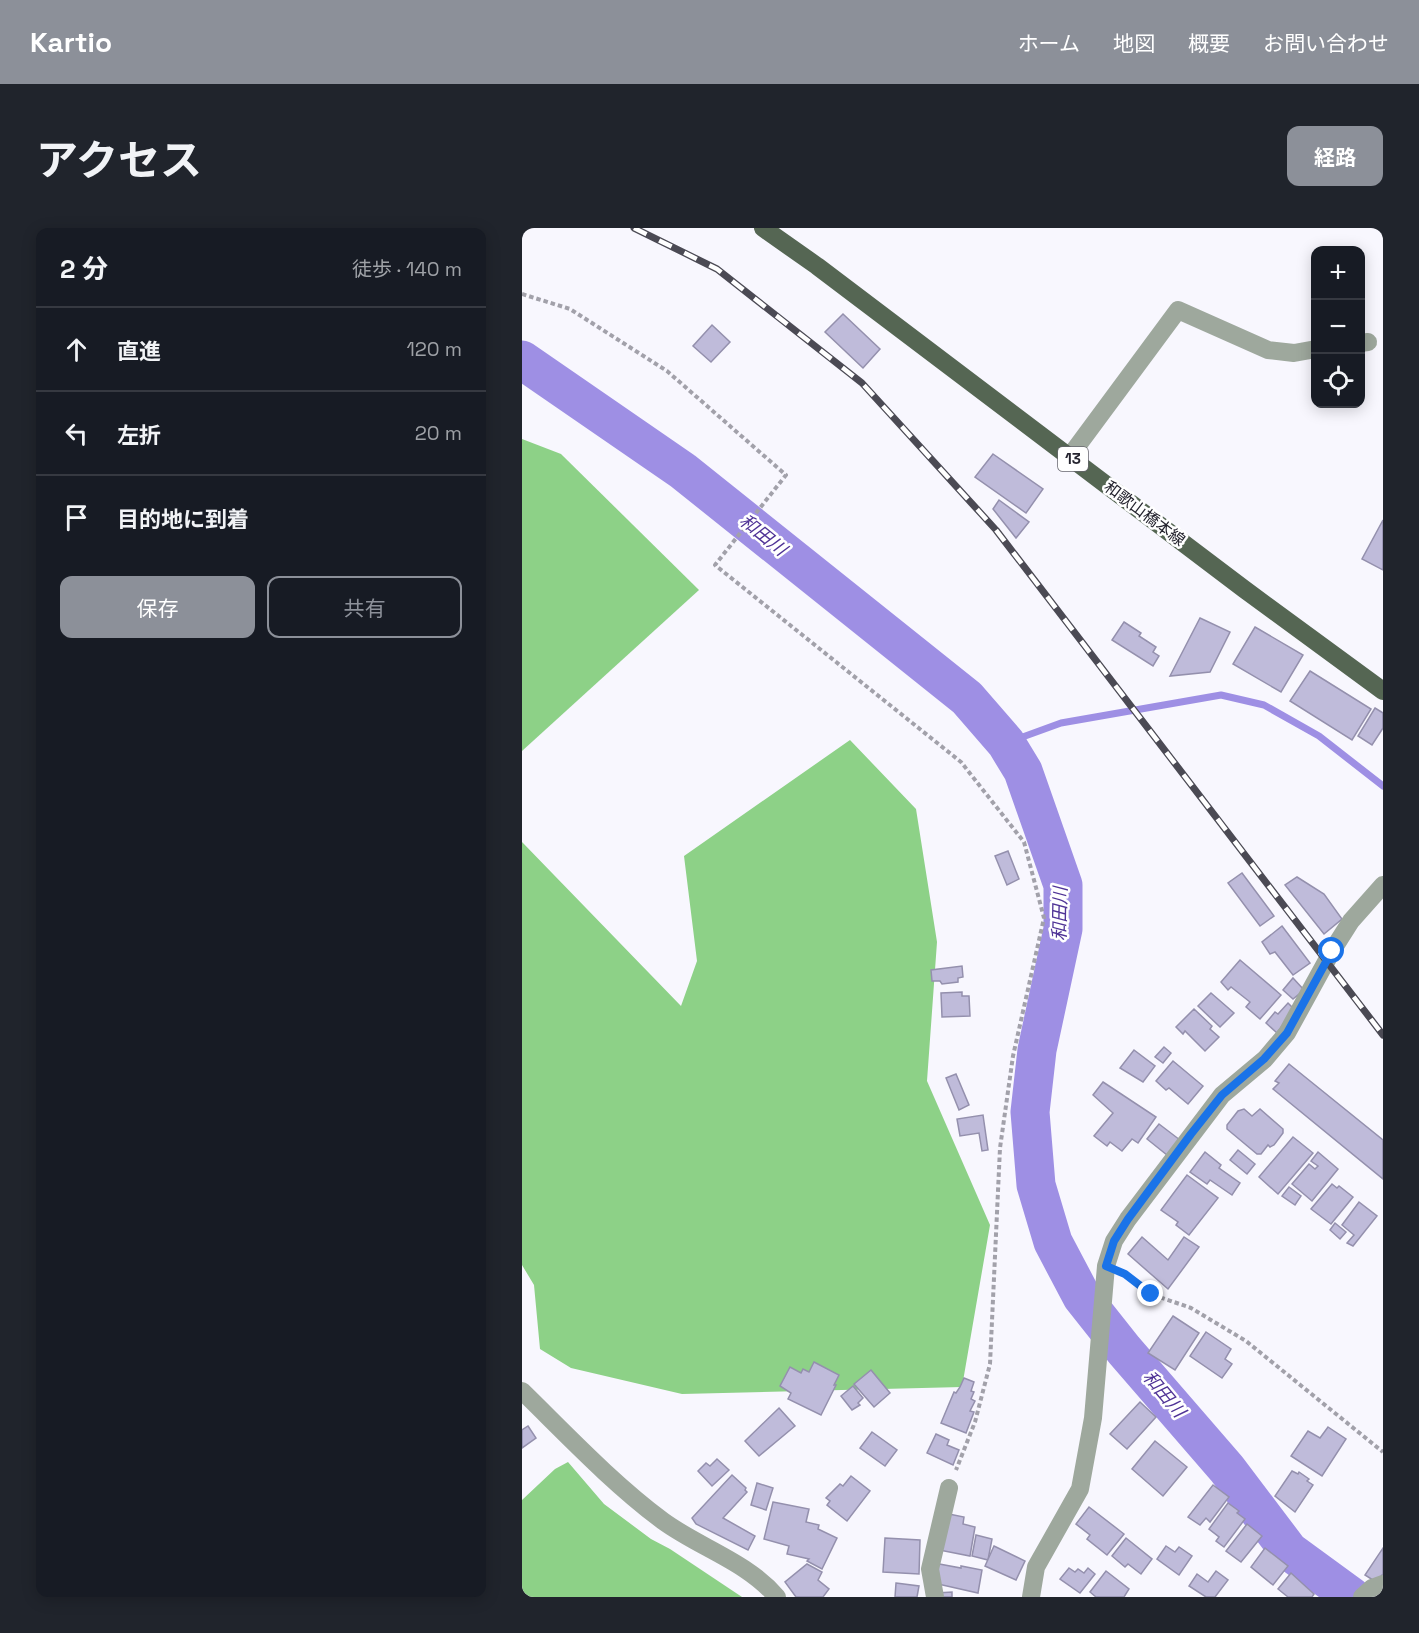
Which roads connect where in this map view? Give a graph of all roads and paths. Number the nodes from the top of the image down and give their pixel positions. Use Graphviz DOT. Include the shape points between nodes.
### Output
graph roads {
  1 [pos="763,228"];
  2 [pos="522,294"];
  3 [pos="1311,350"];
  4 [pos="1070,456"];
  5 [pos="1383,690"];
  6 [pos="1383,885"];
  7 [pos="1106,1266"];
  8 [pos="522,1391"];
  9 [pos="1383,1452"];
  10 [pos="950,1488"];
  11 [pos="1383,1584"];
  12 [pos="777,1597"];
  13 [pos="935,1597"];
  14 [pos="1031,1597"];
  15 [pos="1362,1597"];
  1 -- 4 [label="main road, 和歌山橋本線 / 13"];
  2 -- 10 [label="path" via="570,309 667,371 786,475 715,566 962,762 1024,842 1044,918 1013,1056 1000,1148 990,1364 975,1422"];
  3 -- 4 [label="street" via="1268,350 1178,310"];
  4 -- 5 [label="main road, 和歌山橋本線 / 13"];
  6 -- 7 [label="street" via="1351,921 1287,1033 1222,1095 1128,1219 1114,1241"];
  7 -- 9 [label="path" via="1125,1274 1151,1294 1191,1308 1246,1341"];
  7 -- 14 [label="street" via="1094,1418 1080,1489 1036,1567"];
  8 -- 12 [label="street" via="619,1486 665,1523 747,1570"];
  10 -- 13 [label="street" via="930,1569"];
  11 -- 15 [label="street"];
}
